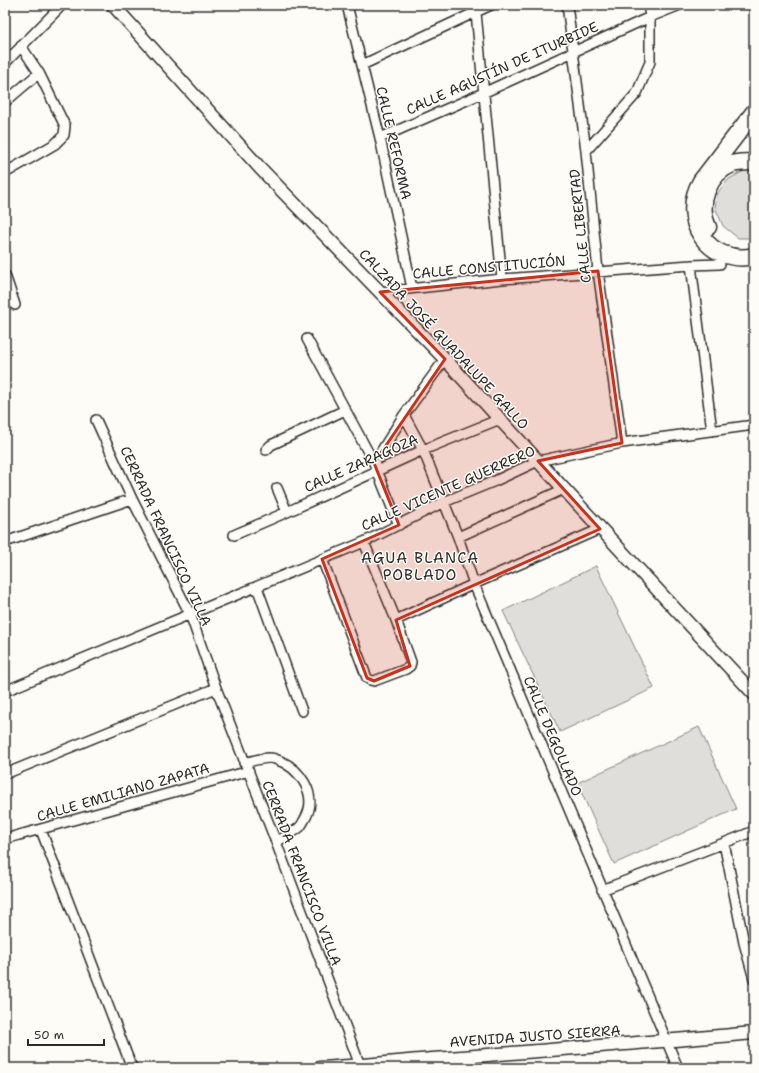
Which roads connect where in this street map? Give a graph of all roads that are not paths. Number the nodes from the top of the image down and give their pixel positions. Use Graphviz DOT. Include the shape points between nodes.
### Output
graph roads {
  1 [pos="62,5"];
  2 [pos="113,5"];
  3 [pos="347,5"];
  4 [pos="491,5"];
  5 [pos="567,5"];
  6 [pos="648,5"];
  7 [pos="680,5"];
  8 [pos="476,13"];
  9 [pos="650,17"];
  10 [pos="21,46"];
  11 [pos="573,51"];
  12 [pos="5,63"];
  13 [pos="362,65"];
  14 [pos="39,73"];
  15 [pos="483,93"];
  16 [pos="5,102"];
  17 [pos="754,112"];
  18 [pos="380,138"];
  19 [pos="586,151"];
  20 [pos="754,162"];
  21 [pos="5,173"];
  22 [pos="754,247"];
  23 [pos="754,256"];
  24 [pos="720,264"];
  25 [pos="692,265"];
  26 [pos="598,271"];
  27 [pos="5,275"];
  28 [pos="502,279"];
  29 [pos="412,288"];
  30 [pos="380,292"];
  31 [pos="15,305"];
  32 [pos="307,339"];
  33 [pos="445,359"];
  34 [pos="345,410"];
  35 [pos="404,415"];
  36 [pos="500,419"];
  37 [pos="96,420"];
  38 [pos="754,425"];
  39 [pos="712,432"];
  40 [pos="622,443"];
  41 [pos="266,450"];
  42 [pos="423,450"];
  43 [pos="538,461"];
  44 [pos="375,467"];
  45 [pos="276,488"];
  46 [pos="564,489"];
  47 [pos="132,499"];
  48 [pos="444,502"];
  49 [pos="287,512"];
  50 [pos="399,526"];
  51 [pos="600,529"];
  52 [pos="234,535"];
  53 [pos="458,537"];
  54 [pos="5,542"];
  55 [pos="364,542"];
  56 [pos="322,559"];
  57 [pos="474,584"];
  58 [pos="257,587"];
  59 [pos="190,614"];
  60 [pos="396,620"];
  61 [pos="216,688"];
  62 [pos="5,691"];
  63 [pos="754,694"];
  64 [pos="302,711"];
  65 [pos="244,763"];
  66 [pos="249,772"];
  67 [pos="5,774"];
  68 [pos="41,830"];
  69 [pos="754,831"];
  70 [pos="5,839"];
  71 [pos="276,842"];
  72 [pos="724,844"];
  73 [pos="602,890"];
  74 [pos="754,979"];
  75 [pos="754,1033"];
  76 [pos="666,1041"];
  77 [pos="447,1063"];
  78 [pos="361,1067"];
  79 [pos="132,1068"];
  80 [pos="319,1068"];
  81 [pos="678,1068"];
  1 -- 10 [label="street"];
  2 -- 30 [label="street, CALZADA JOSÉ GUADALUPE GALLO" via="260,168"];
  3 -- 13 [label="street, CALLE REFORMA"];
  4 -- 8 [label="street"];
  5 -- 11 [label="street, CALLE LIBERTAD"];
  6 -- 9 [label="street"];
  7 -- 9 [label="street, CALLE AGUSTÍN DE ITURBIDE"];
  8 -- 13 [label="street"];
  8 -- 15 [label="street"];
  9 -- 11 [label="street, CALLE AGUSTÍN DE ITURBIDE"];
  9 -- 19 [label="street" via="650,62 636,92"];
  10 -- 12 [label="street"];
  10 -- 14 [label="street"];
  11 -- 15 [label="street, CALLE AGUSTÍN DE ITURBIDE"];
  11 -- 19 [label="street, CALLE LIBERTAD"];
  13 -- 18 [label="street, CALLE REFORMA"];
  14 -- 16 [label="street"];
  14 -- 21 [label="street" via="65,126 64,136"];
  15 -- 18 [label="street, CALLE AGUSTÍN DE ITURBIDE"];
  15 -- 28 [label="street"];
  17 -- 23 [label="highway" via="701,181 694,194 692,208 698,230 714,249 733,257"];
  18 -- 29 [label="street, CALLE REFORMA"];
  19 -- 26 [label="street, CALLE LIBERTAD"];
  20 -- 22 [label="highway" via="731,165 715,177 706,192 703,212 710,230 724,243 744,248"];
  24 -- 25 [label="street, CALLE CONSTITUCIÓN"];
  25 -- 26 [label="street, CALLE CONSTITUCIÓN"];
  25 -- 39 [label="street"];
  26 -- 28 [label="street, CALLE CONSTITUCIÓN"];
  26 -- 40 [label="street, CALLE LIBERTAD"];
  27 -- 31 [label="street"];
  28 -- 29 [label="street, CALLE CONSTITUCIÓN"];
  29 -- 30 [label="street, CALLE CONSTITUCIÓN"];
  30 -- 33 [label="street, CALZADA JOSÉ GUADALUPE GALLO"];
  32 -- 34 [label="street"];
  33 -- 35 [label="street"];
  33 -- 36 [label="street, CALZADA JOSÉ GUADALUPE GALLO"];
  34 -- 41 [label="street" via="271,445"];
  34 -- 44 [label="street"];
  35 -- 42 [label="street, CALLE DEGOLLADO"];
  35 -- 44 [label="street"];
  36 -- 42 [label="street, CALLE ZARAGOZA"];
  36 -- 43 [label="street, CALZADA JOSÉ GUADALUPE GALLO"];
  37 -- 47 [label="street, CERRADA FRANCISCO VILLA"];
  38 -- 39 [label="street, CALLE VICENTE GUERRERO"];
  39 -- 40 [label="street, CALLE VICENTE GUERRERO"];
  40 -- 43 [label="street, CALLE VICENTE GUERRERO"];
  42 -- 44 [label="street, CALLE ZARAGOZA"];
  42 -- 48 [label="street, CALLE DEGOLLADO"];
  43 -- 46 [label="street, CALZADA JOSÉ GUADALUPE GALLO"];
  43 -- 48 [label="street, CALLE VICENTE GUERRERO"];
  44 -- 49 [label="street, CALLE ZARAGOZA"];
  44 -- 50 [label="street"];
  45 -- 49 [label="street"];
  46 -- 51 [label="street, CALZADA JOSÉ GUADALUPE GALLO"];
  46 -- 53 [label="street"];
  47 -- 54 [label="street"];
  47 -- 59 [label="street, CERRADA FRANCISCO VILLA"];
  48 -- 50 [label="street, CALLE VICENTE GUERRERO"];
  48 -- 53 [label="street, CALLE DEGOLLADO"];
  49 -- 52 [label="street, CALLE ZARAGOZA"];
  50 -- 55 [label="street, CALLE VICENTE GUERRERO"];
  51 -- 57 [label="street"];
  51 -- 63 [label="street, CALZADA JOSÉ GUADALUPE GALLO"];
  53 -- 57 [label="street, CALLE DEGOLLADO"];
  55 -- 56 [label="street, CALLE VICENTE GUERRERO"];
  55 -- 60 [label="street"];
  56 -- 58 [label="street, CALLE VICENTE GUERRERO"];
  56 -- 60 [label="street" via="367,678 370,680 374,681 410,666 411,662"];
  57 -- 60 [label="street"];
  57 -- 73 [label="street, CALLE DEGOLLADO"];
  58 -- 59 [label="street, CALLE VICENTE GUERRERO"];
  58 -- 64 [label="street"];
  59 -- 61 [label="street, CERRADA FRANCISCO VILLA"];
  59 -- 62 [label="street, CALLE VICENTE GUERRERO"];
  61 -- 65 [label="street, CERRADA FRANCISCO VILLA"];
  61 -- 67 [label="street"];
  65 -- 66 [label="street, CERRADA FRANCISCO VILLA"];
  65 -- 71 [label="street" via="274,758 298,774 307,786 310,804 308,814 301,826"];
  66 -- 68 [label="street, CALLE EMILIANO ZAPATA"];
  66 -- 71 [label="street, CERRADA FRANCISCO VILLA"];
  68 -- 70 [label="street, CALLE EMILIANO ZAPATA"];
  68 -- 79 [label="street"];
  69 -- 72 [label="street"];
  71 -- 78 [label="street, CERRADA FRANCISCO VILLA"];
  72 -- 73 [label="street"];
  72 -- 74 [label="street" via="744,944"];
  73 -- 76 [label="street, CALLE DEGOLLADO"];
  75 -- 76 [label="street, AVENIDA JUSTO SIERRA"];
  76 -- 77 [label="street, AVENIDA JUSTO SIERRA"];
  76 -- 81 [label="street, CALLE DEGOLLADO"];
  77 -- 78 [label="street, AVENIDA JUSTO SIERRA"];
  78 -- 80 [label="street, AVENIDA JUSTO SIERRA"];
}
